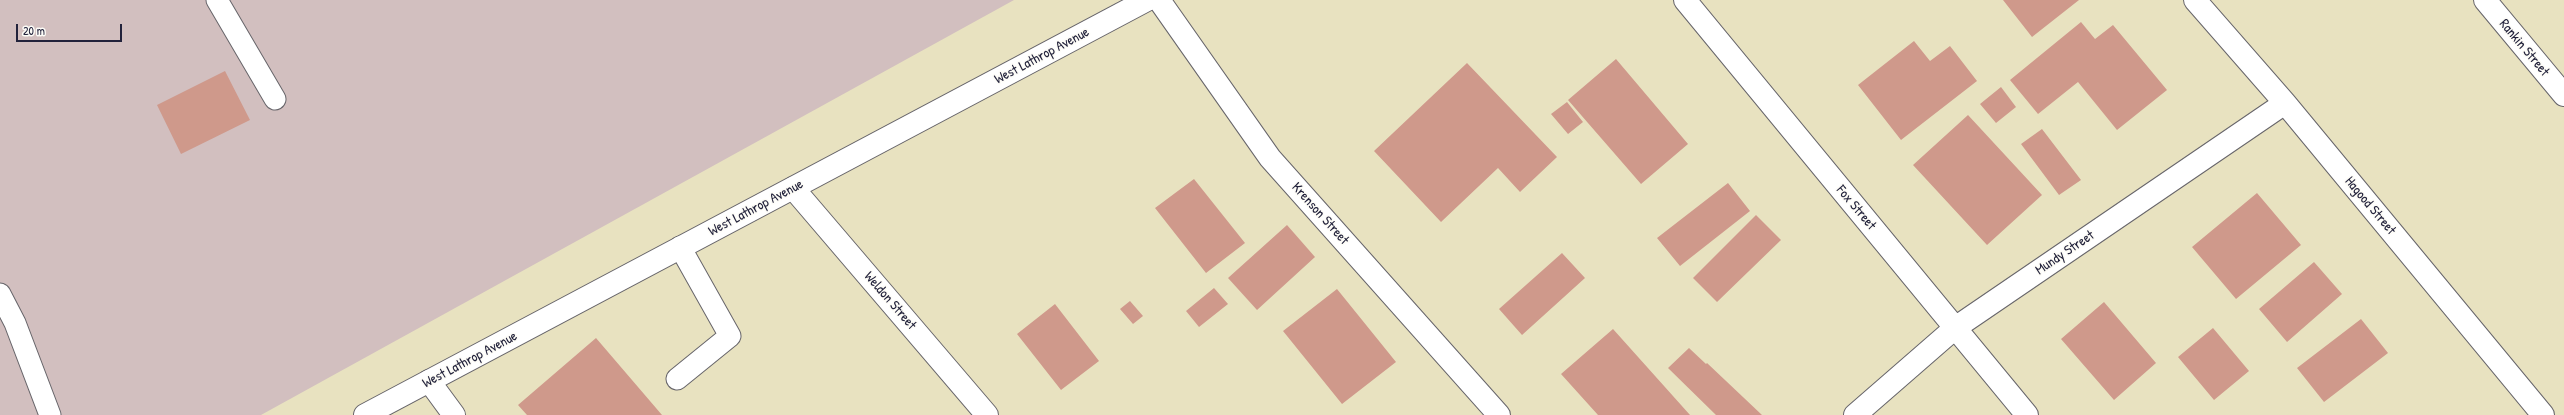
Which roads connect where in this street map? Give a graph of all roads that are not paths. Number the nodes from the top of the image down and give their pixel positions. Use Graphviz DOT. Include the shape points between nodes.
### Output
graph roads {
  1 [pos="217,0"];
  2 [pos="1147,0"];
  3 [pos="1159,0"];
  4 [pos="1685,0"];
  5 [pos="2195,0"];
  6 [pos="2485,0"];
  7 [pos="2564,95"];
  8 [pos="275,99"];
  9 [pos="2285,103"];
  10 [pos="793,188"];
  11 [pos="680,248"];
  12 [pos="0,294"];
  13 [pos="1955,328"];
  14 [pos="677,379"];
  15 [pos="429,381"];
  16 [pos="50,415"];
  17 [pos="365,415"];
  18 [pos="454,415"];
  19 [pos="986,415"];
  20 [pos="1499,415"];
  21 [pos="1855,415"];
  22 [pos="2027,415"];
  23 [pos="2543,415"];
  1 -- 8 [label="lane"];
  2 -- 10 [label="street, West Lathrop Avenue"];
  3 -- 20 [label="street, Krenson Street" via="1270,158"];
  4 -- 13 [label="street, Fox Street"];
  5 -- 9 [label="street, Hagood Street"];
  6 -- 7 [label="street, Rankin Street"];
  9 -- 13 [label="street, Mundy Street"];
  9 -- 23 [label="street, Hagood Street"];
  10 -- 11 [label="street, West Lathrop Avenue"];
  10 -- 19 [label="street, Weldon Street"];
  11 -- 14 [label="lane" via="730,336"];
  11 -- 15 [label="street, West Lathrop Avenue"];
  12 -- 16 [label="lane" via="15,323"];
  13 -- 21 [label="street, Mundy Street"];
  13 -- 22 [label="street, Fox Street"];
  15 -- 17 [label="street, West Lathrop Avenue"];
  15 -- 18 [label="street"];
}
